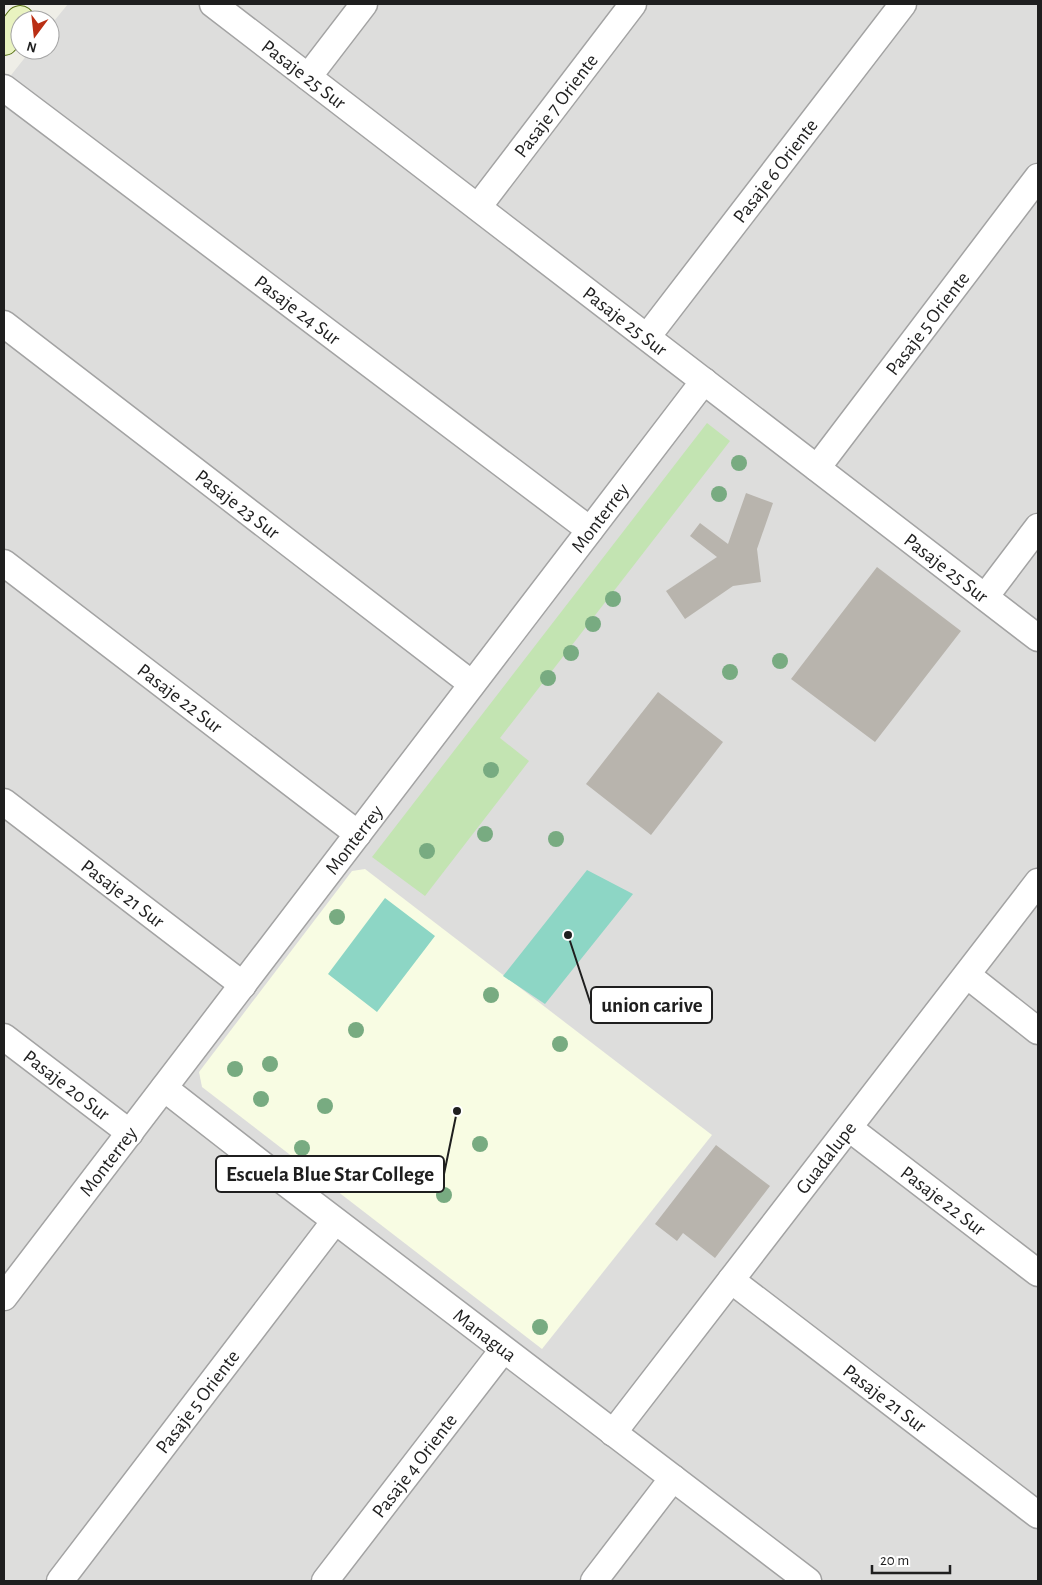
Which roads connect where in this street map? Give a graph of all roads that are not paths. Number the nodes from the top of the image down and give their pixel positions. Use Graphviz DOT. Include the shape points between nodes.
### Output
graph roads {
  1 [pos="213,4"];
  2 [pos="364,4"];
  3 [pos="633,4"];
  4 [pos="903,4"];
  5 [pos="308,76"];
  6 [pos="4,88"];
  7 [pos="1038,177"];
  8 [pos="478,207"];
  9 [pos="4,324"];
  10 [pos="647,337"];
  11 [pos="704,382"];
  12 [pos="817,468"];
  13 [pos="1038,527"];
  14 [pos="590,530"];
  15 [pos="4,563"];
  16 [pos="985,597"];
  17 [pos="1038,638"];
  18 [pos="472,684"];
  19 [pos="4,802"];
  20 [pos="358,834"];
  21 [pos="1038,882"];
  22 [pos="967,975"];
  23 [pos="243,985"];
  24 [pos="1038,1031"];
  25 [pos="4,1037"];
  26 [pos="164,1088"];
  27 [pos="849,1128"];
  28 [pos="130,1133"];
  29 [pos="335,1221"];
  30 [pos="1038,1274"];
  31 [pos="731,1280"];
  32 [pos="8,1285"];
  33 [pos="504,1350"];
  34 [pos="613,1433"];
  35 [pos="673,1478"];
  36 [pos="1038,1516"];
  37 [pos="60,1581"];
  38 [pos="326,1581"];
  39 [pos="594,1581"];
  40 [pos="808,1581"];
  1 -- 5 [label="street, Pasaje 25 Sur"];
  2 -- 5 [label="street"];
  3 -- 8 [label="street, Pasaje 7 Oriente"];
  4 -- 10 [label="street, Pasaje 6 Oriente"];
  5 -- 8 [label="street, Pasaje 25 Sur"];
  6 -- 14 [label="street, Pasaje 24 Sur"];
  7 -- 12 [label="street, Pasaje 5 Oriente"];
  8 -- 10 [label="street, Pasaje 25 Sur"];
  9 -- 18 [label="street, Pasaje 23 Sur"];
  10 -- 11 [label="street, Pasaje 25 Sur"];
  11 -- 12 [label="street, Pasaje 25 Sur"];
  11 -- 14 [label="street, Monterrey"];
  12 -- 16 [label="street, Pasaje 25 Sur"];
  13 -- 16 [label="street"];
  14 -- 18 [label="street, Monterrey"];
  15 -- 20 [label="street, Pasaje 22 Sur"];
  16 -- 17 [label="street, Pasaje 25 Sur"];
  18 -- 20 [label="street, Monterrey"];
  19 -- 23 [label="street, Pasaje 21 Sur"];
  20 -- 23 [label="street, Monterrey"];
  21 -- 22 [label="street, Guadalupe"];
  22 -- 24 [label="street"];
  22 -- 27 [label="street, Guadalupe"];
  23 -- 26 [label="street, Monterrey"];
  25 -- 28 [label="street, Pasaje 20 Sur"];
  26 -- 28 [label="street, Monterrey"];
  26 -- 29 [label="street, Managua"];
  27 -- 30 [label="street, Pasaje 22 Sur"];
  27 -- 31 [label="street, Guadalupe"];
  28 -- 32 [label="street, Monterrey"];
  29 -- 33 [label="street, Managua"];
  29 -- 37 [label="street, Pasaje 5 Oriente"];
  31 -- 34 [label="street, Guadalupe"];
  31 -- 36 [label="street, Pasaje 21 Sur"];
  33 -- 34 [label="street, Managua"];
  33 -- 38 [label="street, Pasaje 4 Oriente"];
  34 -- 35 [label="street, Managua"];
  35 -- 39 [label="street"];
  35 -- 40 [label="street, Managua"];
}
